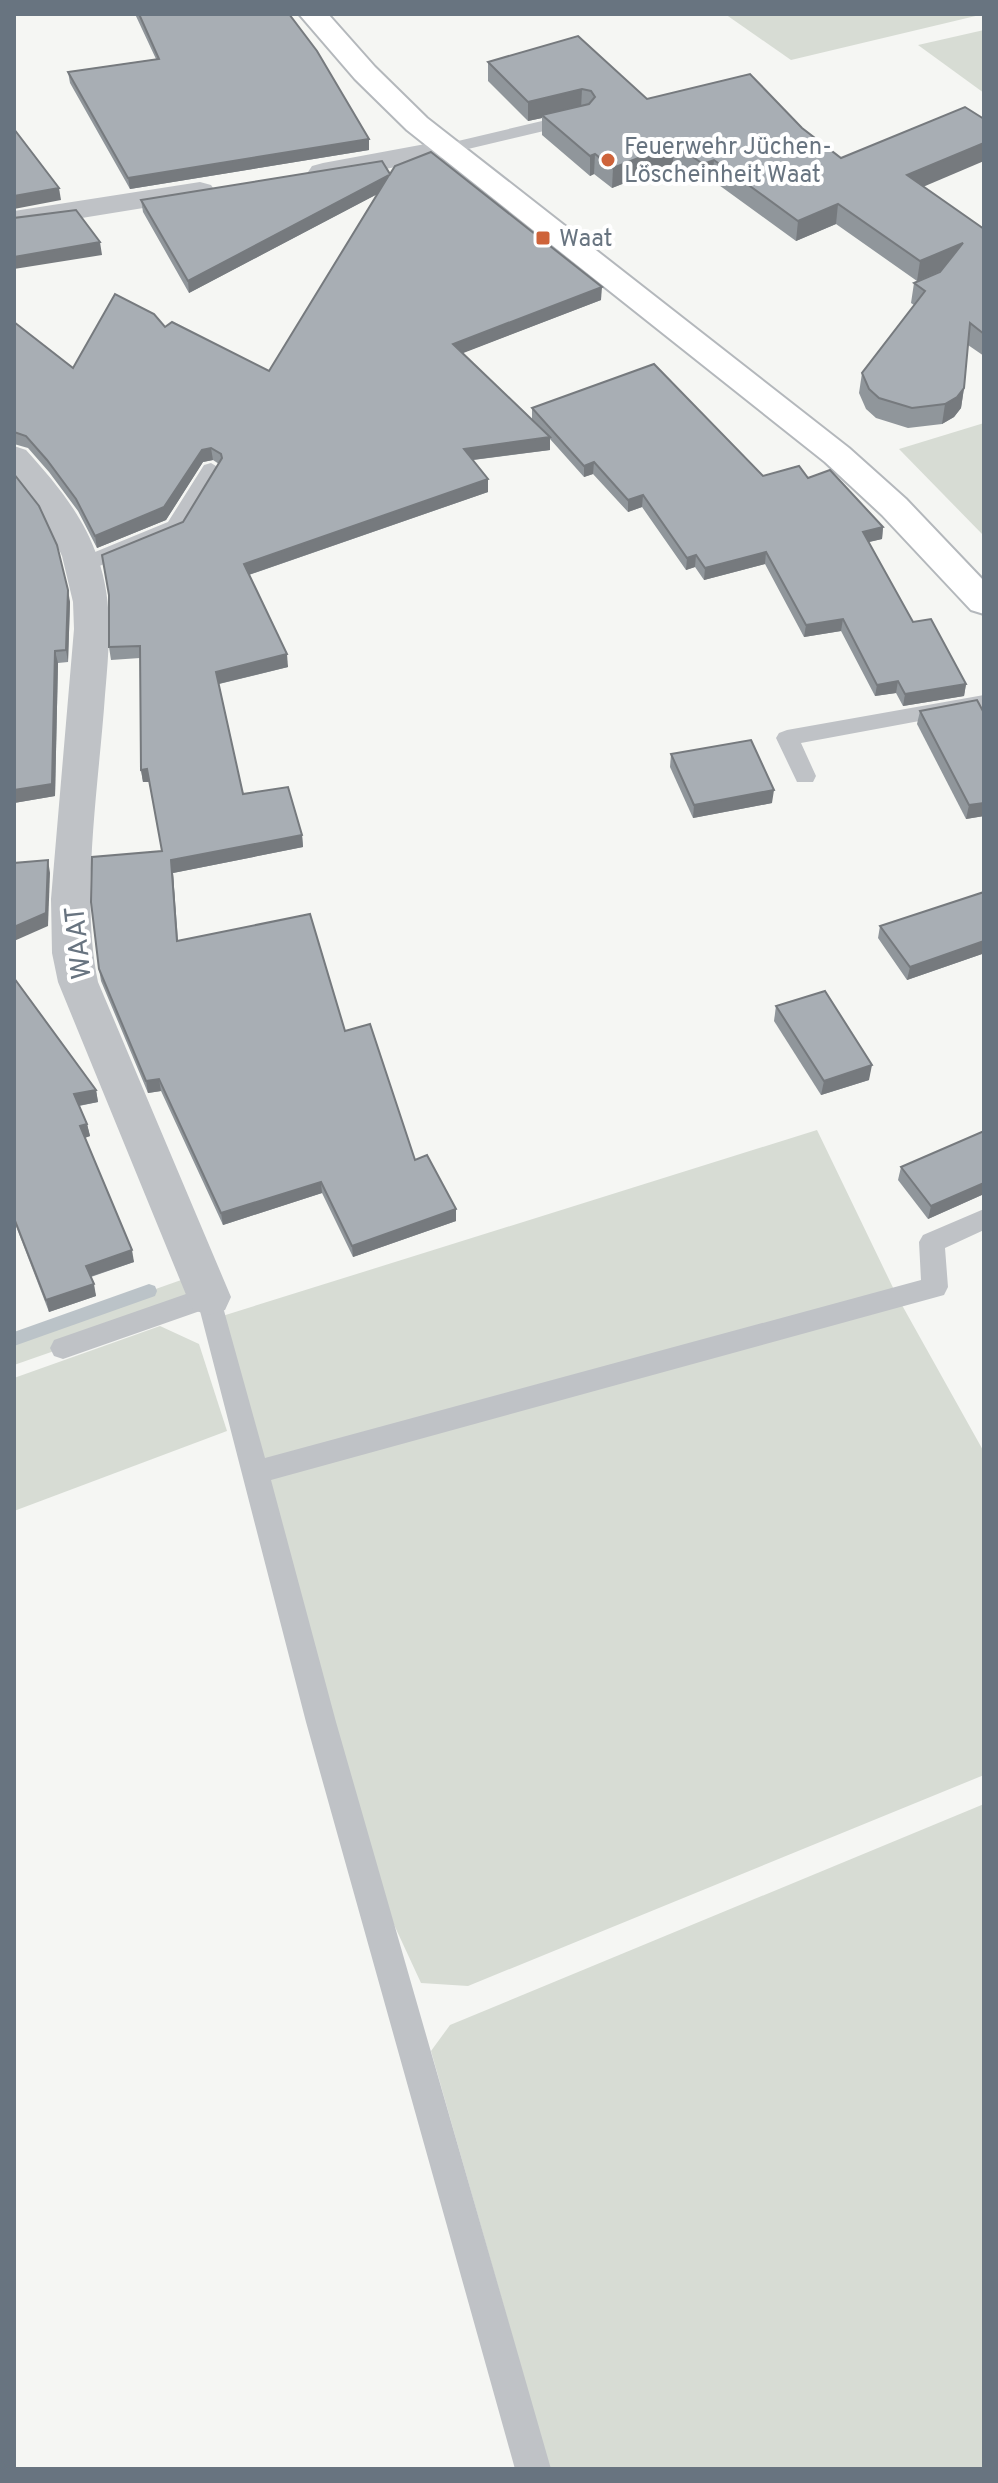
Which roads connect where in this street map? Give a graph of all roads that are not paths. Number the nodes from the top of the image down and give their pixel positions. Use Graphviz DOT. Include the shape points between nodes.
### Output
graph roads {
  1 [pos="313,14"];
  2 [pos="582,117"];
  3 [pos="447,149"];
  4 [pos="299,176"];
  5 [pos="227,187"];
  6 [pos="14,220"];
  7 [pos="14,457"];
  8 [pos="211,469"];
  9 [pos="85,564"];
  10 [pos="984,602"];
  11 [pos="984,702"];
  12 [pos="805,776"];
  13 [pos="984,1219"];
  14 [pos="209,1297"];
  15 [pos="63,1348"];
  16 [pos="254,1473"];
  17 [pos="533,2469"];
  1 -- 3 [label="main road" via="365,73"];
  2 -- 3 [label="lane"];
  3 -- 4 [label="street"];
  3 -- 10 [label="main road" via="837,455"];
  5 -- 6 [label="street"];
  7 -- 9 [label="street, WAAT" via="54,507"];
  8 -- 9 [label="lane" via="176,527"];
  9 -- 14 [label="street, WAAT" via="92,629 71,899 72,953 89,1012"];
  11 -- 12 [label="lane" via="787,738"];
  13 -- 16 [label="lane" via="932,1242 935,1287"];
  14 -- 15 [label="lane"];
  14 -- 16 [label="lane"];
  16 -- 17 [label="lane"];
}
